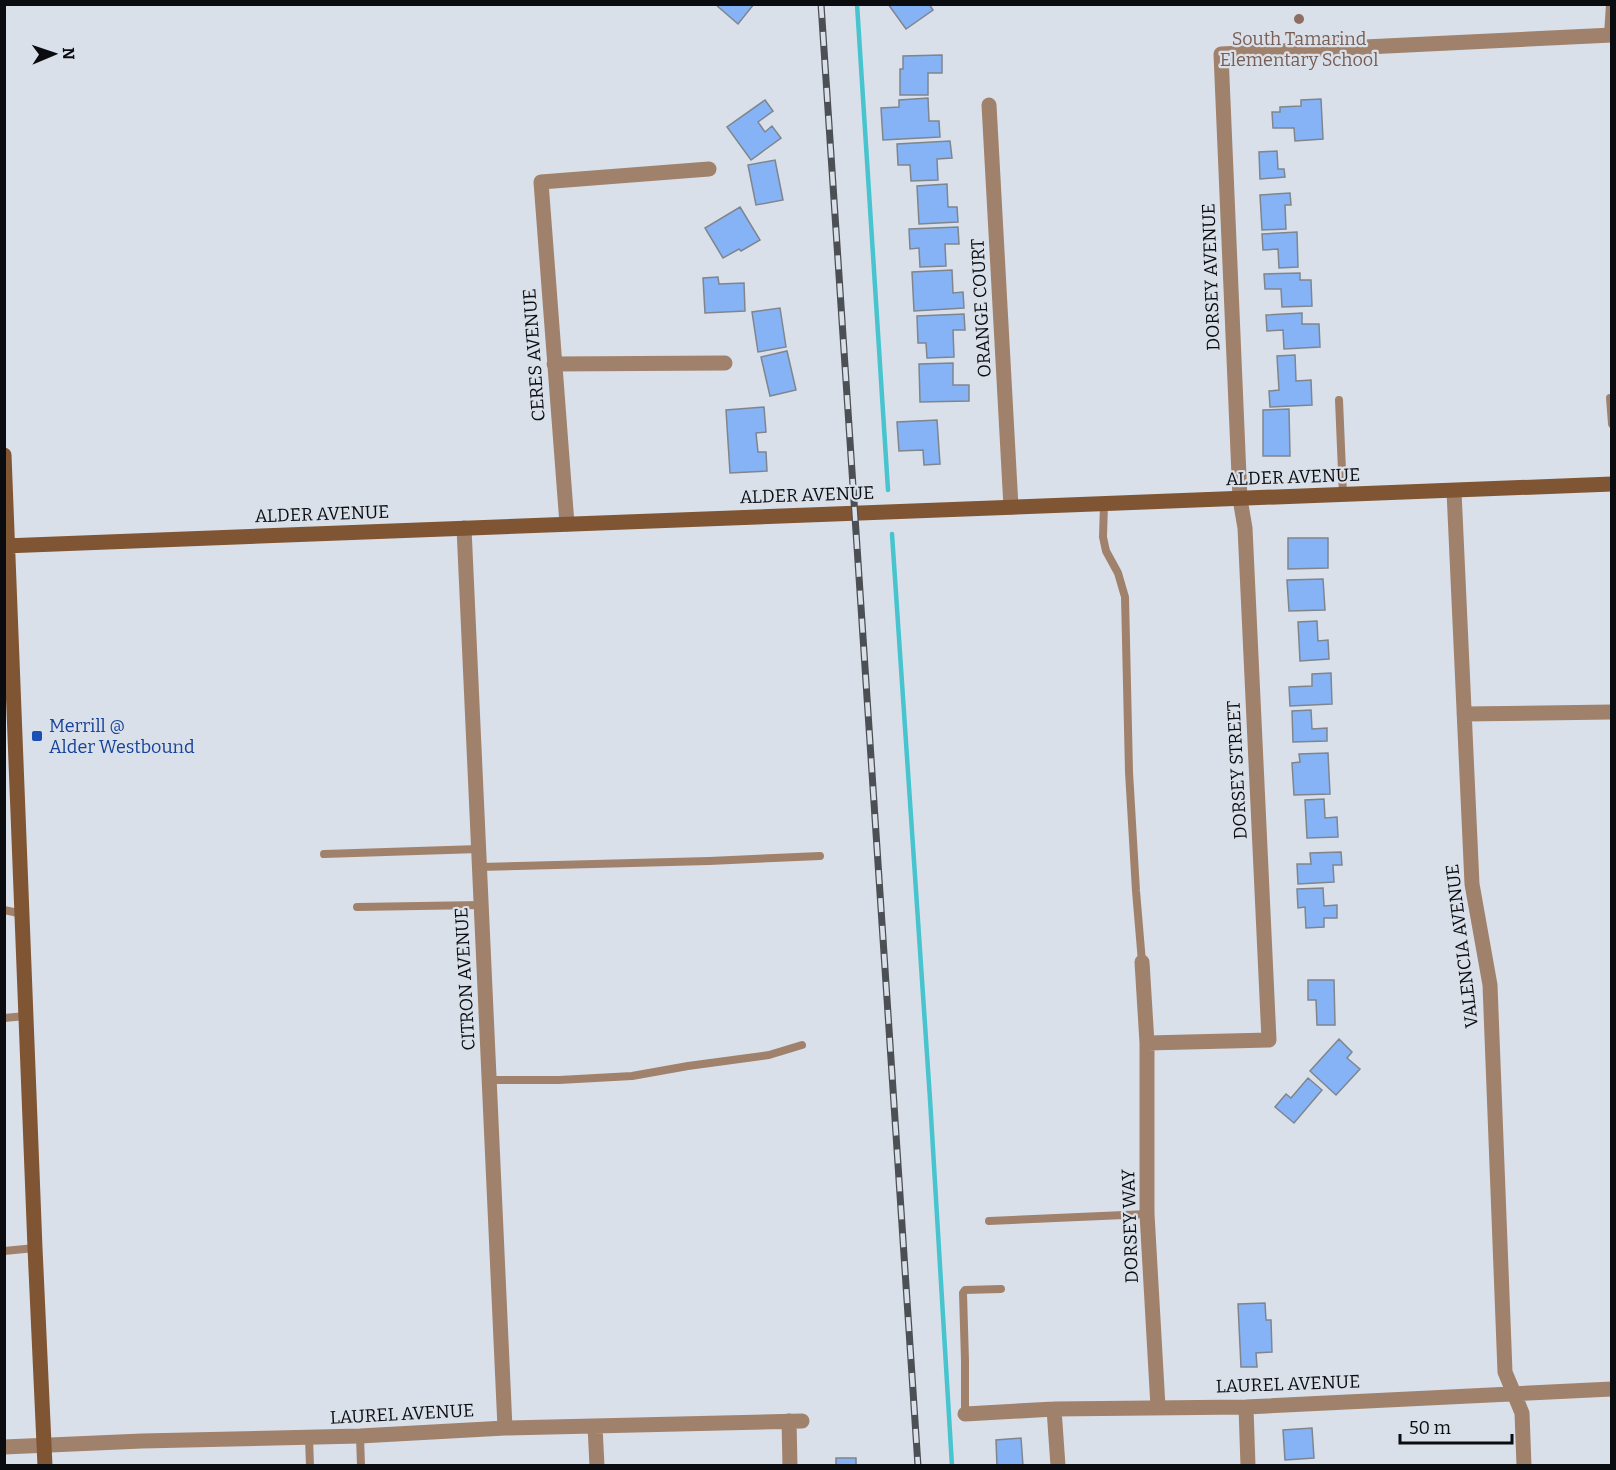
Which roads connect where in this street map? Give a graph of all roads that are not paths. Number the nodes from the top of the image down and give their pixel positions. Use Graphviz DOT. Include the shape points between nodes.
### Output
graph roads {
  1 [pos="1610,4"];
  2 [pos="1610,35"];
  3 [pos="989,105"];
  4 [pos="709,169"];
  5 [pos="725,363"];
  6 [pos="554,364"];
  7 [pos="1611,398"];
  8 [pos="1339,400"];
  9 [pos="1611,424"];
  10 [pos="4,455"];
  11 [pos="1611,484"];
  12 [pos="1454,490"];
  13 [pos="1343,495"];
  14 [pos="1240,499"];
  15 [pos="1104,504"];
  16 [pos="1011,507"];
  17 [pos="567,524"];
  18 [pos="464,528"];
  19 [pos="6,546"];
  20 [pos="1611,712"];
  21 [pos="1464,714"];
  22 [pos="479,849"];
  23 [pos="324,854"];
  24 [pos="820,856"];
  25 [pos="479,867"];
  26 [pos="481,904"];
  27 [pos="357,907"];
  28 [pos="4,910"];
  29 [pos="23,914"];
  30 [pos="1142,962"];
  31 [pos="26,1016"];
  32 [pos="4,1018"];
  33 [pos="1147,1043"];
  34 [pos="802,1045"];
  35 [pos="489,1080"];
  36 [pos="1147,1214"];
  37 [pos="989,1221"];
  38 [pos="35,1248"];
  39 [pos="4,1251"];
  40 [pos="1001,1288"];
  41 [pos="1611,1389"];
  42 [pos="1514,1394"];
  43 [pos="1158,1407"];
  44 [pos="1246,1407"];
  45 [pos="1054,1409"];
  46 [pos="965,1414"];
  47 [pos="595,1426"];
  48 [pos="505,1428"];
  49 [pos="360,1436"];
  50 [pos="309,1437"];
  51 [pos="44,1444"];
  52 [pos="4,1447"];
  53 [pos="45,1466"];
  54 [pos="310,1466"];
  55 [pos="361,1466"];
  56 [pos="597,1466"];
  57 [pos="790,1466"];
  58 [pos="1058,1466"];
  59 [pos="1248,1466"];
  60 [pos="1524,1466"];
  1 -- 2 [label="lane"];
  2 -- 14 [label="street, DORSEY AVENUE" via="1221,54"];
  3 -- 16 [label="street, ORANGE COURT"];
  4 -- 6 [label="street, CERES AVENUE" via="541,182"];
  5 -- 6 [label="street"];
  6 -- 17 [label="street, CERES AVENUE"];
  7 -- 9 [label="lane"];
  8 -- 13 [label="lane"];
  10 -- 19 [label="main road"];
  11 -- 12 [label="main road, ALDER AVENUE"];
  12 -- 13 [label="main road, ALDER AVENUE"];
  12 -- 21 [label="street, VALENCIA AVENUE"];
  13 -- 14 [label="main road, ALDER AVENUE"];
  14 -- 15 [label="main road, ALDER AVENUE"];
  14 -- 33 [label="street, DORSEY STREET" via="1245,528 1269,1040"];
  15 -- 16 [label="main road, ALDER AVENUE"];
  15 -- 30 [label="lane" via="1104,544 1125,597 1129,772"];
  16 -- 17 [label="main road, ALDER AVENUE"];
  17 -- 18 [label="main road, ALDER AVENUE"];
  18 -- 19 [label="main road, ALDER AVENUE"];
  18 -- 22 [label="street, CITRON AVENUE"];
  19 -- 29 [label="main road"];
  20 -- 21 [label="street"];
  21 -- 42 [label="street, VALENCIA AVENUE" via="1472,884 1490,986 1505,1372"];
  22 -- 23 [label="lane"];
  22 -- 25 [label="street, CITRON AVENUE"];
  24 -- 25 [label="lane"];
  25 -- 26 [label="street, CITRON AVENUE"];
  26 -- 27 [label="lane"];
  26 -- 35 [label="street, CITRON AVENUE"];
  28 -- 29 [label="lane"];
  29 -- 31 [label="main road"];
  30 -- 33 [label="street, DORSEY WAY"];
  31 -- 32 [label="lane"];
  31 -- 38 [label="main road"];
  33 -- 36 [label="street, DORSEY WAY"];
  34 -- 35 [label="lane" via="769,1055 632,1076"];
  35 -- 48 [label="street, CITRON AVENUE"];
  36 -- 37 [label="lane"];
  36 -- 43 [label="street, DORSEY WAY"];
  38 -- 39 [label="lane"];
  38 -- 51 [label="main road"];
  40 -- 46 [label="lane" via="963,1293"];
  41 -- 42 [label="street, LAUREL AVENUE"];
  42 -- 44 [label="street, LAUREL AVENUE"];
  42 -- 60 [label="street, VALENCIA AVENUE" via="1522,1413"];
  43 -- 44 [label="street, LAUREL AVENUE"];
  43 -- 45 [label="street, LAUREL AVENUE"];
  44 -- 59 [label="street"];
  45 -- 46 [label="street, LAUREL AVENUE"];
  45 -- 58 [label="street"];
  47 -- 48 [label="street, LAUREL AVENUE"];
  47 -- 56 [label="street"];
  47 -- 57 [label="street, LAUREL AVENUE" via="795,1421"];
  48 -- 49 [label="street, LAUREL AVENUE"];
  49 -- 50 [label="street, LAUREL AVENUE"];
  49 -- 55 [label="lane"];
  50 -- 51 [label="street, LAUREL AVENUE"];
  50 -- 54 [label="lane"];
  51 -- 52 [label="street, LAUREL AVENUE"];
  51 -- 53 [label="main road"];
}
